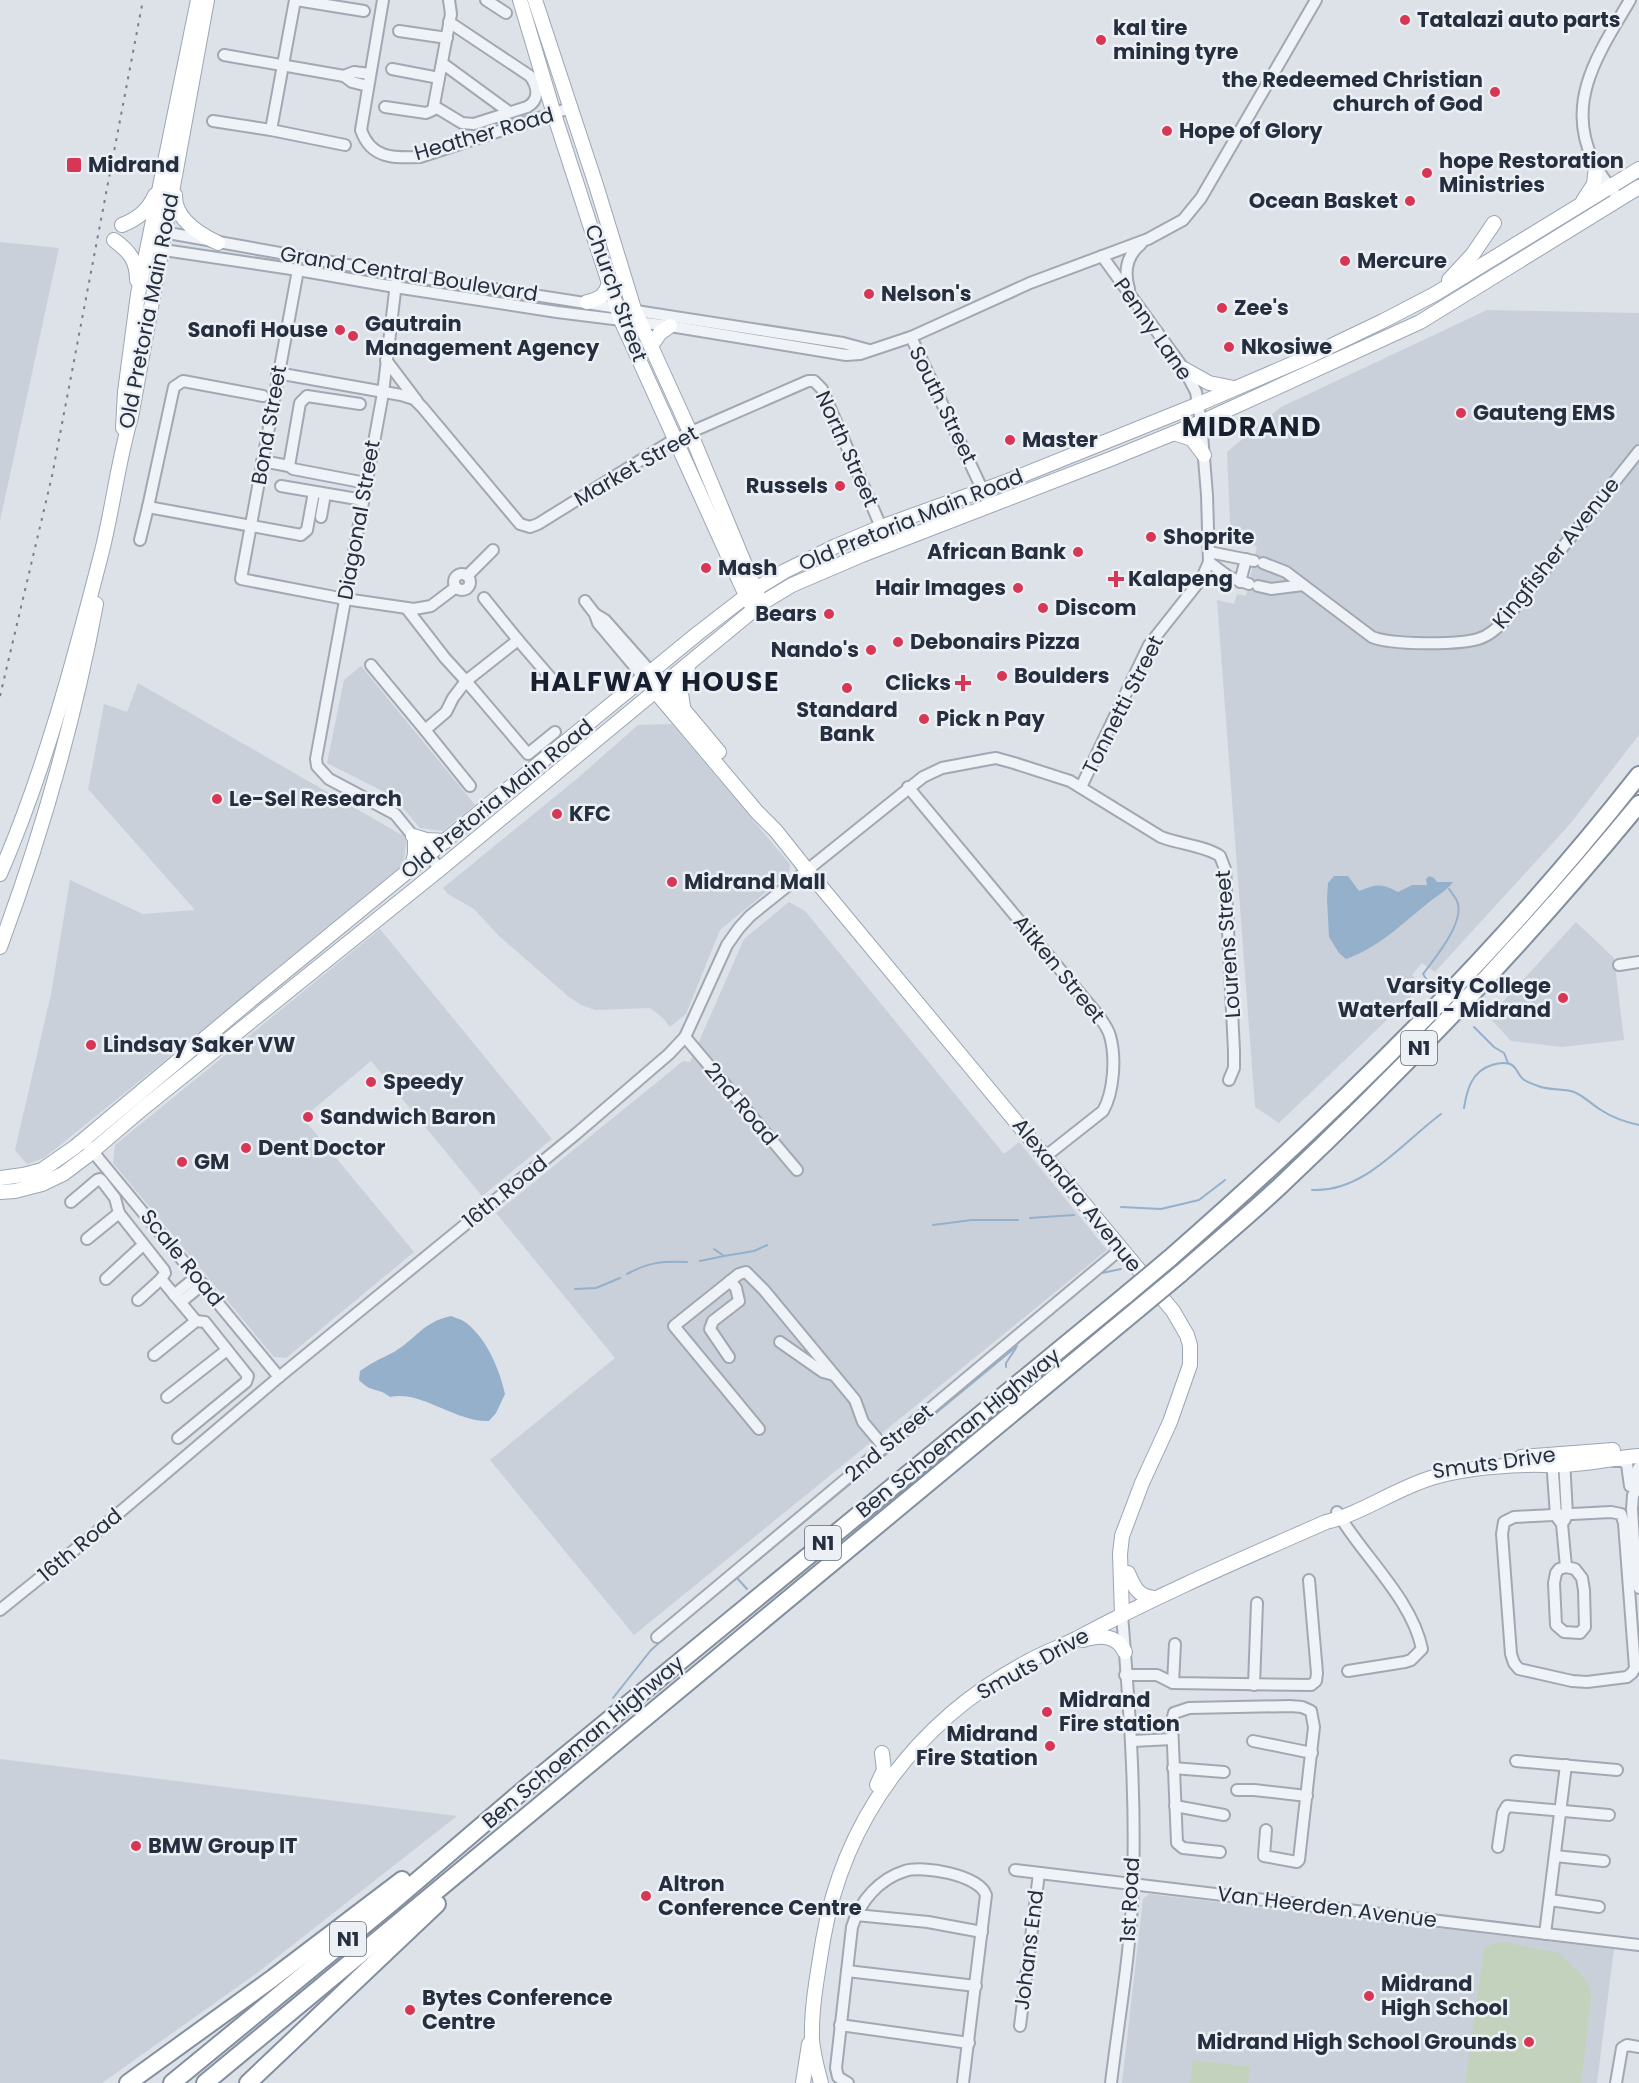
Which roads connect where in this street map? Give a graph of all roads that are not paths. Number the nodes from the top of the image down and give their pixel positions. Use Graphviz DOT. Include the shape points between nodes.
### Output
graph roads {
  1 [pos="198,0"];
  2 [pos="207,0"];
  3 [pos="296,0"];
  4 [pos="383,0"];
  5 [pos="447,0"];
  6 [pos="486,0"];
  7 [pos="520,0"];
  8 [pos="535,0"];
  9 [pos="1316,0"];
  10 [pos="1630,0"];
  11 [pos="364,11"];
  12 [pos="506,13"];
  13 [pos="449,22"];
  14 [pos="399,31"];
  15 [pos="447,38"];
  16 [pos="224,55"];
  17 [pos="442,63"];
  18 [pos="283,66"];
  19 [pos="392,69"];
  20 [pos="370,74"];
  21 [pos="344,76"];
  22 [pos="439,78"];
  23 [pos="368,86"];
  24 [pos="385,106"];
  25 [pos="434,106"];
  26 [pos="570,108"];
  27 [pos="509,112"];
  28 [pos="554,114"];
  29 [pos="213,121"];
  30 [pos="271,130"];
  31 [pos="345,145"];
  32 [pos="1596,167"];
  33 [pos="1639,169"];
  34 [pos="176,172"];
  35 [pos="161,183"];
  36 [pos="1611,187"];
  37 [pos="1639,187"];
  38 [pos="1619,199"];
  39 [pos="1573,211"];
  40 [pos="1494,223"];
  41 [pos="122,225"];
  42 [pos="150,230"];
  43 [pos="165,232"];
  44 [pos="1148,239"];
  45 [pos="114,240"];
  46 [pos="218,243"];
  47 [pos="148,247"];
  48 [pos="162,250"];
  49 [pos="1102,256"];
  50 [pos="298,270"];
  51 [pos="398,274"];
  52 [pos="609,282"];
  53 [pos="394,287"];
  54 [pos="138,294"];
  55 [pos="1435,294"];
  56 [pos="1131,297"];
  57 [pos="587,302"];
  58 [pos="617,306"];
  59 [pos="634,309"];
  60 [pos="621,320"];
  61 [pos="641,323"];
  62 [pos="670,326"];
  63 [pos="911,337"];
  64 [pos="651,346"];
  65 [pos="869,350"];
  66 [pos="386,360"];
  67 [pos="1184,369"];
  68 [pos="278,373"];
  69 [pos="817,382"];
  70 [pos="1234,388"];
  71 [pos="383,393"];
  72 [pos="263,396"];
  73 [pos="418,403"];
  74 [pos="360,404"];
  75 [pos="1199,404"];
  76 [pos="1201,422"];
  77 [pos="690,432"];
  78 [pos="1174,433"];
  79 [pos="675,439"];
  80 [pos="123,446"];
  81 [pos="1639,451"];
  82 [pos="1204,455"];
  83 [pos="262,461"];
  84 [pos="289,466"];
  85 [pos="366,483"];
  86 [pos="281,486"];
  87 [pos="984,489"];
  88 [pos="314,492"];
  89 [pos="325,494"];
  90 [pos="363,500"];
  91 [pos="990,506"];
  92 [pos="148,507"];
  93 [pos="321,517"];
  94 [pos="251,525"];
  95 [pos="881,528"];
  96 [pos="140,540"];
  97 [pos="900,540"];
  98 [pos="493,550"];
  99 [pos="102,551"];
  100 [pos="1209,557"];
  101 [pos="1254,561"];
  102 [pos="1249,584"];
  103 [pos="1303,585"];
  104 [pos="750,593"];
  105 [pos="484,598"];
  106 [pos="345,599"];
  107 [pos="585,600"];
  108 [pos="758,606"];
  109 [pos="407,609"];
  110 [pos="518,639"];
  111 [pos="690,661"];
  112 [pos="371,665"];
  113 [pos="648,676"];
  114 [pos="466,681"];
  115 [pos="556,684"];
  116 [pos="659,687"];
  117 [pos="684,708"];
  118 [pos="425,730"];
  119 [pos="555,732"];
  120 [pos="1639,775"];
  121 [pos="470,786"];
  122 [pos="1082,787"];
  123 [pos="908,788"];
  124 [pos="1639,804"];
  125 [pos="776,831"];
  126 [pos="414,837"];
  127 [pos="446,841"];
  128 [pos="430,855"];
  129 [pos="440,869"];
  130 [pos="411,870"];
  131 [pos="807,870"];
  132 [pos="0,874"];
  133 [pos="0,947"];
  134 [pos="1639,962"];
  135 [pos="1619,965"];
  136 [pos="685,1037"];
  137 [pos="1229,1080"];
  138 [pos="84,1140"];
  139 [pos="94,1151"];
  140 [pos="1046,1156"];
  141 [pos="797,1170"];
  142 [pos="0,1178"];
  143 [pos="0,1192"];
  144 [pos="71,1202"];
  145 [pos="119,1213"];
  146 [pos="87,1239"];
  147 [pos="143,1245"];
  148 [pos="1121,1250"];
  149 [pos="106,1279"];
  150 [pos="161,1279"];
  151 [pos="200,1281"];
  152 [pos="730,1281"];
  153 [pos="178,1299"];
  154 [pos="138,1300"];
  155 [pos="196,1321"];
  156 [pos="780,1342"];
  157 [pos="227,1350"];
  158 [pos="154,1355"];
  159 [pos="729,1357"];
  160 [pos="834,1375"];
  161 [pos="279,1377"];
  162 [pos="168,1397"];
  163 [pos="759,1429"];
  164 [pos="178,1438"];
  165 [pos="1161,1443"];
  166 [pos="884,1447"];
  167 [pos="1639,1448"];
  168 [pos="1558,1460"];
  169 [pos="1636,1465"];
  170 [pos="1635,1497"];
  171 [pos="1334,1518"];
  172 [pos="1562,1518"];
  173 [pos="1637,1545"];
  174 [pos="1566,1567"];
  175 [pos="1128,1572"];
  176 [pos="1309,1580"];
  177 [pos="1639,1588"];
  178 [pos="1155,1598"];
  179 [pos="1257,1603"];
  180 [pos="0,1608"];
  181 [pos="1126,1612"];
  182 [pos="657,1637"];
  183 [pos="1066,1644"];
  184 [pos="1175,1644"];
  185 [pos="1125,1652"];
  186 [pos="1348,1671"];
  187 [pos="1129,1675"];
  188 [pos="1173,1683"];
  189 [pos="1254,1685"];
  190 [pos="1172,1739"];
  191 [pos="1132,1741"];
  192 [pos="1253,1741"];
  193 [pos="882,1753"];
  194 [pos="1311,1753"];
  195 [pos="1516,1761"];
  196 [pos="1566,1765"];
  197 [pos="1173,1768"];
  198 [pos="1617,1770"];
  199 [pos="1224,1772"];
  200 [pos="1237,1790"];
  201 [pos="521,1792"];
  202 [pos="1307,1796"];
  203 [pos="544,1803"];
  204 [pos="1175,1806"];
  205 [pos="1561,1809"];
  206 [pos="1224,1815"];
  207 [pos="1609,1815"];
  208 [pos="863,1823"];
  209 [pos="1266,1830"];
  210 [pos="1498,1847"];
  211 [pos="1220,1852"];
  212 [pos="1555,1856"];
  213 [pos="1604,1861"];
  214 [pos="1015,1869"];
  215 [pos="1039,1873"];
  216 [pos="1133,1883"];
  217 [pos="1550,1900"];
  218 [pos="1599,1907"];
  219 [pos="856,1915"];
  220 [pos="982,1932"];
  221 [pos="1545,1934"];
  222 [pos="1639,1945"];
  223 [pos="847,1971"];
  224 [pos="976,1986"];
  225 [pos="840,2025"];
  226 [pos="1020,2026"];
  227 [pos="812,2027"];
  228 [pos="969,2043"];
  229 [pos="1639,2047"];
  230 [pos="128,2083"];
  231 [pos="172,2083"];
  232 [pos="205,2083"];
  233 [pos="248,2083"];
  234 [pos="802,2083"];
  235 [pos="821,2083"];
  236 [pos="848,2083"];
  237 [pos="963,2083"];
  238 [pos="1111,2083"];
  239 [pos="1616,2083"];
  1 -- 35 [label="main road, Old Pretoria Main Road"];
  2 -- 34 [label="main road, Old Pretoria Main Road"];
  3 -- 11 [label="street"];
  3 -- 18 [label="street"];
  4 -- 20 [label="street"];
  5 -- 13 [label="street" via="452,9"];
  6 -- 12 [label="street"];
  7 -- 28 [label="main road, Church Street"];
  8 -- 26 [label="main road, Church Street"];
  9 -- 44 [label="street" via="1197,203 1183,220"];
  10 -- 32 [label="street" via="1592,66 1585,90 1582,117 1588,150"];
  13 -- 15 [label="street"];
  13 -- 27 [label="street" via="532,79 536,98 533,104"];
  14 -- 15 [label="street"];
  15 -- 17 [label="street"];
  16 -- 18 [label="street"];
  17 -- 22 [label="street"];
  17 -- 27 [label="street"];
  18 -- 21 [label="street"];
  18 -- 30 [label="street"];
  19 -- 22 [label="street"];
  20 -- 21 [label="street" via="354,72"];
  20 -- 23 [label="street"];
  21 -- 23 [label="street"];
  22 -- 25 [label="street"];
  23 -- 28 [label="street, Heather Road" via="361,130 364,139 381,154 397,158 420,157"];
  24 -- 25 [label="street" via="426,113"];
  25 -- 27 [label="street" via="466,124"];
  26 -- 28 [label="street, Heather Road"];
  26 -- 59 [label="main road, Church Street"];
  28 -- 52 [label="main road, Church Street"];
  29 -- 30 [label="street"];
  30 -- 31 [label="street"];
  32 -- 36 [label="street"];
  32 -- 39 [label="main road" via="1591,189"];
  33 -- 36 [label="main road, Old Pretoria Main Road"];
  34 -- 43 [label="main road, Old Pretoria Main Road"];
  34 -- 46 [label="main road" via="175,201 182,217 196,231"];
  35 -- 41 [label="main road" via="146,209"];
  35 -- 42 [label="main road, Old Pretoria Main Road"];
  36 -- 38 [label="street"];
  36 -- 39 [label="main road, Old Pretoria Main Road"];
  37 -- 38 [label="main road, Old Pretoria Main Road"];
  38 -- 76 [label="main road, Old Pretoria Main Road" via="1420,322"];
  39 -- 55 [label="main road, Old Pretoria Main Road"];
  40 -- 55 [label="main road" via="1473,254"];
  42 -- 43 [label="street, Grand Central Boulevard"];
  42 -- 47 [label="main road, Old Pretoria Main Road"];
  43 -- 46 [label="street, Grand Central Boulevard"];
  43 -- 48 [label="main road, Old Pretoria Main Road"];
  44 -- 49 [label="street"];
  44 -- 56 [label="street" via="1130,255 1126,266"];
  45 -- 54 [label="main road" via="134,259"];
  46 -- 51 [label="street, Grand Central Boulevard"];
  47 -- 48 [label="street, Grand Central Boulevard"];
  47 -- 54 [label="main road, Old Pretoria Main Road"];
  48 -- 50 [label="street, Grand Central Boulevard"];
  48 -- 80 [label="main road, Old Pretoria Main Road"];
  49 -- 56 [label="street, Penny Lane"];
  49 -- 63 [label="street" via="1030,283"];
  50 -- 53 [label="street, Grand Central Boulevard"];
  50 -- 68 [label="street, Bond Street"];
  51 -- 53 [label="street, Diagonal Street"];
  51 -- 57 [label="street, Grand Central Boulevard"];
  52 -- 57 [label="main road" via="602,297"];
  52 -- 58 [label="main road, Church Street"];
  53 -- 60 [label="street, Grand Central Boulevard"];
  53 -- 66 [label="street, Diagonal Street"];
  54 -- 80 [label="main road, Old Pretoria Main Road" via="125,392"];
  55 -- 70 [label="main road, Old Pretoria Main Road" via="1308,357"];
  56 -- 67 [label="street, Penny Lane"];
  57 -- 58 [label="street, Grand Central Boulevard"];
  58 -- 59 [label="street, Grand Central Boulevard"];
  58 -- 60 [label="main road, Church Street"];
  59 -- 61 [label="main road, Church Street"];
  59 -- 65 [label="street, Grand Central Boulevard"];
  60 -- 61 [label="street, Grand Central Boulevard"];
  60 -- 79 [label="main road, Church Street"];
  61 -- 62 [label="street, Grand Central Boulevard"];
  61 -- 64 [label="main road, Church Street"];
  62 -- 64 [label="main road"];
  62 -- 65 [label="street, Grand Central Boulevard" via="846,355"];
  63 -- 65 [label="street"];
  63 -- 87 [label="street, South Street"];
  64 -- 77 [label="main road, Church Street"];
  66 -- 71 [label="street, Diagonal Street"];
  66 -- 73 [label="street"];
  67 -- 70 [label="main road" via="1209,383"];
  67 -- 75 [label="street, Penny Lane"];
  68 -- 71 [label="street"];
  68 -- 83 [label="street, Bond Street"];
  69 -- 77 [label="street, Market Street" via="808,381"];
  69 -- 95 [label="street, North Street"];
  70 -- 75 [label="main road, Old Pretoria Main Road"];
  71 -- 73 [label="street" via="408,397"];
  71 -- 85 [label="street, Diagonal Street"];
  72 -- 92 [label="street" via="178,383"];
  73 -- 79 [label="street, Market Street" via="524,526 538,524"];
  74 -- 84 [label="street" via="307,396 303,399"];
  75 -- 76 [label="street, Penny Lane"];
  75 -- 87 [label="main road, Old Pretoria Main Road"];
  76 -- 78 [label="main road, Old Pretoria Main Road"];
  76 -- 82 [label="street"];
  77 -- 79 [label="street, Market Street"];
  77 -- 104 [label="main road, Church Street"];
  78 -- 82 [label="main road" via="1192,439"];
  78 -- 91 [label="main road, Old Pretoria Main Road"];
  79 -- 104 [label="main road, Church Street"];
  80 -- 99 [label="main road, Old Pretoria Main Road"];
  81 -- 103 [label="street, Kingfisher Avenue" via="1505,620 1480,639 1382,641"];
  82 -- 100 [label="street"];
  83 -- 84 [label="street"];
  83 -- 94 [label="street, Bond Street"];
  84 -- 85 [label="street"];
  85 -- 90 [label="street, Diagonal Street"];
  86 -- 88 [label="street"];
  87 -- 91 [label="street, South Street"];
  87 -- 95 [label="main road, Old Pretoria Main Road"];
  88 -- 89 [label="street"];
  88 -- 94 [label="street" via="307,530 301,535"];
  89 -- 90 [label="street"];
  89 -- 93 [label="street"];
  90 -- 106 [label="street, Diagonal Street"];
  91 -- 97 [label="main road, Old Pretoria Main Road"];
  92 -- 94 [label="street"];
  92 -- 96 [label="street"];
  94 -- 106 [label="street, Bond Street" via="241,579"];
  95 -- 97 [label="street, North Street" via="887,536"];
  95 -- 104 [label="main road, Old Pretoria Main Road" via="785,571"];
  97 -- 108 [label="main road, Old Pretoria Main Road" via="792,585"];
  98 -- 109 [label="street" via="467,576 467,588 456,587 426,608"];
  99 -- 132 [label="main road, Old Pretoria Main Road" via="51,735"];
  99 -- 133 [label="main road, Old Pretoria Main Road" via="92,625 65,748 32,859"];
  100 -- 101 [label="street, Kingfisher Avenue"];
  100 -- 102 [label="street" via="1229,577"];
  100 -- 122 [label="street, Tonnetti Street" via="1202,578 1149,645"];
  101 -- 102 [label="street"];
  101 -- 103 [label="street, Kingfisher Avenue" via="1286,572"];
  102 -- 103 [label="street" via="1272,589"];
  104 -- 108 [label="main road, Church Street"];
  104 -- 113 [label="main road, Old Pretoria Main Road"];
  105 -- 110 [label="street"];
  106 -- 109 [label="street"];
  106 -- 126 [label="street, Diagonal Street" via="316,751 317,766 329,779 395,814"];
  107 -- 113 [label="street, Alexandra Avenue"];
  108 -- 111 [label="main road, Old Pretoria Main Road"];
  109 -- 114 [label="street"];
  110 -- 114 [label="street"];
  110 -- 115 [label="street"];
  111 -- 116 [label="main road, Old Pretoria Main Road"];
  111 -- 117 [label="main road" via="680,687"];
  112 -- 118 [label="street"];
  113 -- 116 [label="main road, Alexandra Avenue"];
  113 -- 127 [label="main road, Old Pretoria Main Road"];
  114 -- 118 [label="street" via="446,712"];
  114 -- 119 [label="street" via="528,754"];
  116 -- 117 [label="main road, Alexandra Avenue"];
  116 -- 125 [label="main road, Alexandra Avenue"];
  116 -- 129 [label="main road, Old Pretoria Main Road"];
  117 -- 125 [label="main road, Alexandra Avenue" via="765,808"];
  118 -- 121 [label="street"];
  120 -- 201 [label="highway, Ben Schoeman Highway / N1, bridge" via="1516,921 1378,1068 1266,1174 1170,1259"];
  122 -- 123 [label="street, Lourens Street" via="996,758 933,771"];
  122 -- 137 [label="street, Lourens Street" via="1161,837 1209,850 1222,860 1234,1051"];
  123 -- 131 [label="street, 16th Road"];
  123 -- 140 [label="street, Aitken Street" via="1110,1034 1112,1088 1108,1102 1103,1111"];
  124 -- 203 [label="highway, Ben Schoeman Highway / N1, bridge" via="1528,933 1390,1079 1278,1188 1138,1310"];
  125 -- 131 [label="main road, Alexandra Avenue"];
  126 -- 127 [label="main road"];
  126 -- 128 [label="street"];
  126 -- 130 [label="main road"];
  127 -- 128 [label="main road, Old Pretoria Main Road"];
  128 -- 129 [label="street"];
  128 -- 130 [label="main road, Old Pretoria Main Road"];
  129 -- 139 [label="main road, Old Pretoria Main Road"];
  130 -- 138 [label="main road, Old Pretoria Main Road"];
  131 -- 136 [label="street, 16th Road" via="739,928 727,945"];
  131 -- 140 [label="main road, Alexandra Avenue"];
  134 -- 135 [label="street"];
  136 -- 141 [label="street, 2nd Road"];
  136 -- 161 [label="street, 16th Road" via="576,1134"];
  138 -- 139 [label="street, Scale Road"];
  138 -- 142 [label="main road, Old Pretoria Main Road" via="42,1170"];
  139 -- 143 [label="main road, Old Pretoria Main Road" via="50,1181"];
  139 -- 151 [label="street, Scale Road"];
  140 -- 148 [label="main road, Alexandra Avenue"];
  144 -- 145 [label="street" via="100,1179 115,1198"];
  145 -- 146 [label="street"];
  145 -- 147 [label="street"];
  147 -- 149 [label="street"];
  147 -- 150 [label="street" via="164,1270"];
  148 -- 165 [label="main road, Alexandra Avenue" via="1173,1311 1190,1345 1187,1375"];
  148 -- 166 [label="street, 2nd Street"];
  150 -- 153 [label="street"];
  150 -- 154 [label="street"];
  151 -- 153 [label="street"];
  151 -- 161 [label="street, Scale Road"];
  152 -- 159 [label="street" via="739,1301 713,1321 710,1329"];
  152 -- 160 [label="street" via="739,1274 749,1274"];
  152 -- 163 [label="street" via="674,1326"];
  153 -- 155 [label="street"];
  155 -- 157 [label="street" via="205,1322"];
  155 -- 158 [label="street"];
  156 -- 160 [label="street" via="823,1372"];
  157 -- 162 [label="street"];
  157 -- 164 [label="street" via="248,1379"];
  160 -- 166 [label="street"];
  161 -- 180 [label="street, 16th Road" via="158,1478 88,1529"];
  165 -- 175 [label="main road" via="1132,1532"];
  165 -- 181 [label="main road, Alexandra Avenue" via="1122,1536"];
  166 -- 182 [label="street, 2nd Street"];
  167 -- 168 [label="main road, Smuts Drive"];
  168 -- 169 [label="main road, Smuts Drive"];
  168 -- 171 [label="main road, Smuts Drive" via="1481,1461 1421,1473"];
  168 -- 172 [label="street"];
  169 -- 170 [label="street"];
  170 -- 173 [label="street" via="1632,1509"];
  171 -- 178 [label="main road, Smuts Drive"];
  171 -- 186 [label="street" via="1406,1609 1422,1649 1405,1662"];
  172 -- 172 [label="street" via="1611,1512 1620,1513 1623,1518 1635,1668 1630,1676 1596,1682 1572,1681 1524,1671 1514,1664 1503,1526 1514,1517"];
  172 -- 174 [label="street"];
  173 -- 177 [label="street"];
  174 -- 174 [label="street" via="1575,1569 1582,1578 1585,1627 1580,1633 1564,1632 1556,1625 1554,1579 1559,1569"];
  175 -- 178 [label="main road" via="1141,1595"];
  175 -- 181 [label="main road"];
  176 -- 189 [label="street" via="1316,1681 1309,1686"];
  178 -- 181 [label="main road, Smuts Drive"];
  179 -- 189 [label="street"];
  181 -- 183 [label="main road, Smuts Drive"];
  181 -- 185 [label="street, 1st Road"];
  181 -- 187 [label="street, 1st Road"];
  183 -- 185 [label="main road" via="1104,1637 1121,1644"];
  183 -- 208 [label="main road, Smuts Drive" via="1007,1674 939,1723 892,1776"];
  184 -- 188 [label="street"];
  185 -- 187 [label="street, 1st Road"];
  187 -- 188 [label="street" via="1157,1676"];
  187 -- 191 [label="street, 1st Road"];
  188 -- 189 [label="street"];
  190 -- 191 [label="street"];
  190 -- 194 [label="street" via="1174,1713 1184,1708 1302,1707 1313,1714"];
  190 -- 197 [label="street"];
  191 -- 216 [label="street, 1st Road"];
  192 -- 194 [label="street"];
  193 -- 208 [label="main road" via="884,1770"];
  194 -- 202 [label="street"];
  195 -- 196 [label="street"];
  196 -- 198 [label="street"];
  196 -- 205 [label="street"];
  197 -- 199 [label="street"];
  197 -- 204 [label="street"];
  200 -- 202 [label="street"];
  201 -- 230 [label="highway" via="474,1822 338,1929"];
  201 -- 231 [label="highway, Ben Schoeman Highway / N1"];
  202 -- 209 [label="street" via="1298,1861 1264,1856"];
  203 -- 232 [label="highway, Ben Schoeman Highway / N1"];
  203 -- 233 [label="highway" via="489,1861"];
  204 -- 206 [label="street"];
  204 -- 211 [label="street" via="1178,1845"];
  205 -- 207 [label="street"];
  205 -- 210 [label="street" via="1507,1806"];
  205 -- 212 [label="street"];
  208 -- 227 [label="main road, Smuts Drive" via="831,1902"];
  212 -- 213 [label="street"];
  212 -- 217 [label="street"];
  214 -- 215 [label="street, Van Heerden Avenue"];
  215 -- 216 [label="street, Van Heerden Avenue"];
  215 -- 226 [label="street, Johans End"];
  216 -- 221 [label="street, Van Heerden Avenue"];
  216 -- 238 [label="street, 1st Road"];
  217 -- 218 [label="street"];
  217 -- 221 [label="street"];
  219 -- 220 [label="street"];
  219 -- 220 [label="street" via="870,1893 903,1872 942,1873 973,1881 985,1891"];
  219 -- 223 [label="street"];
  220 -- 224 [label="street"];
  221 -- 222 [label="street, Van Heerden Avenue"];
  223 -- 224 [label="street"];
  223 -- 225 [label="street"];
  224 -- 228 [label="street"];
  225 -- 228 [label="street"];
  225 -- 236 [label="street" via="837,2074"];
  227 -- 234 [label="main road"];
  227 -- 235 [label="main road, Smuts Drive"];
  228 -- 237 [label="street"];
  229 -- 239 [label="street" via="1622,2048"];
}
